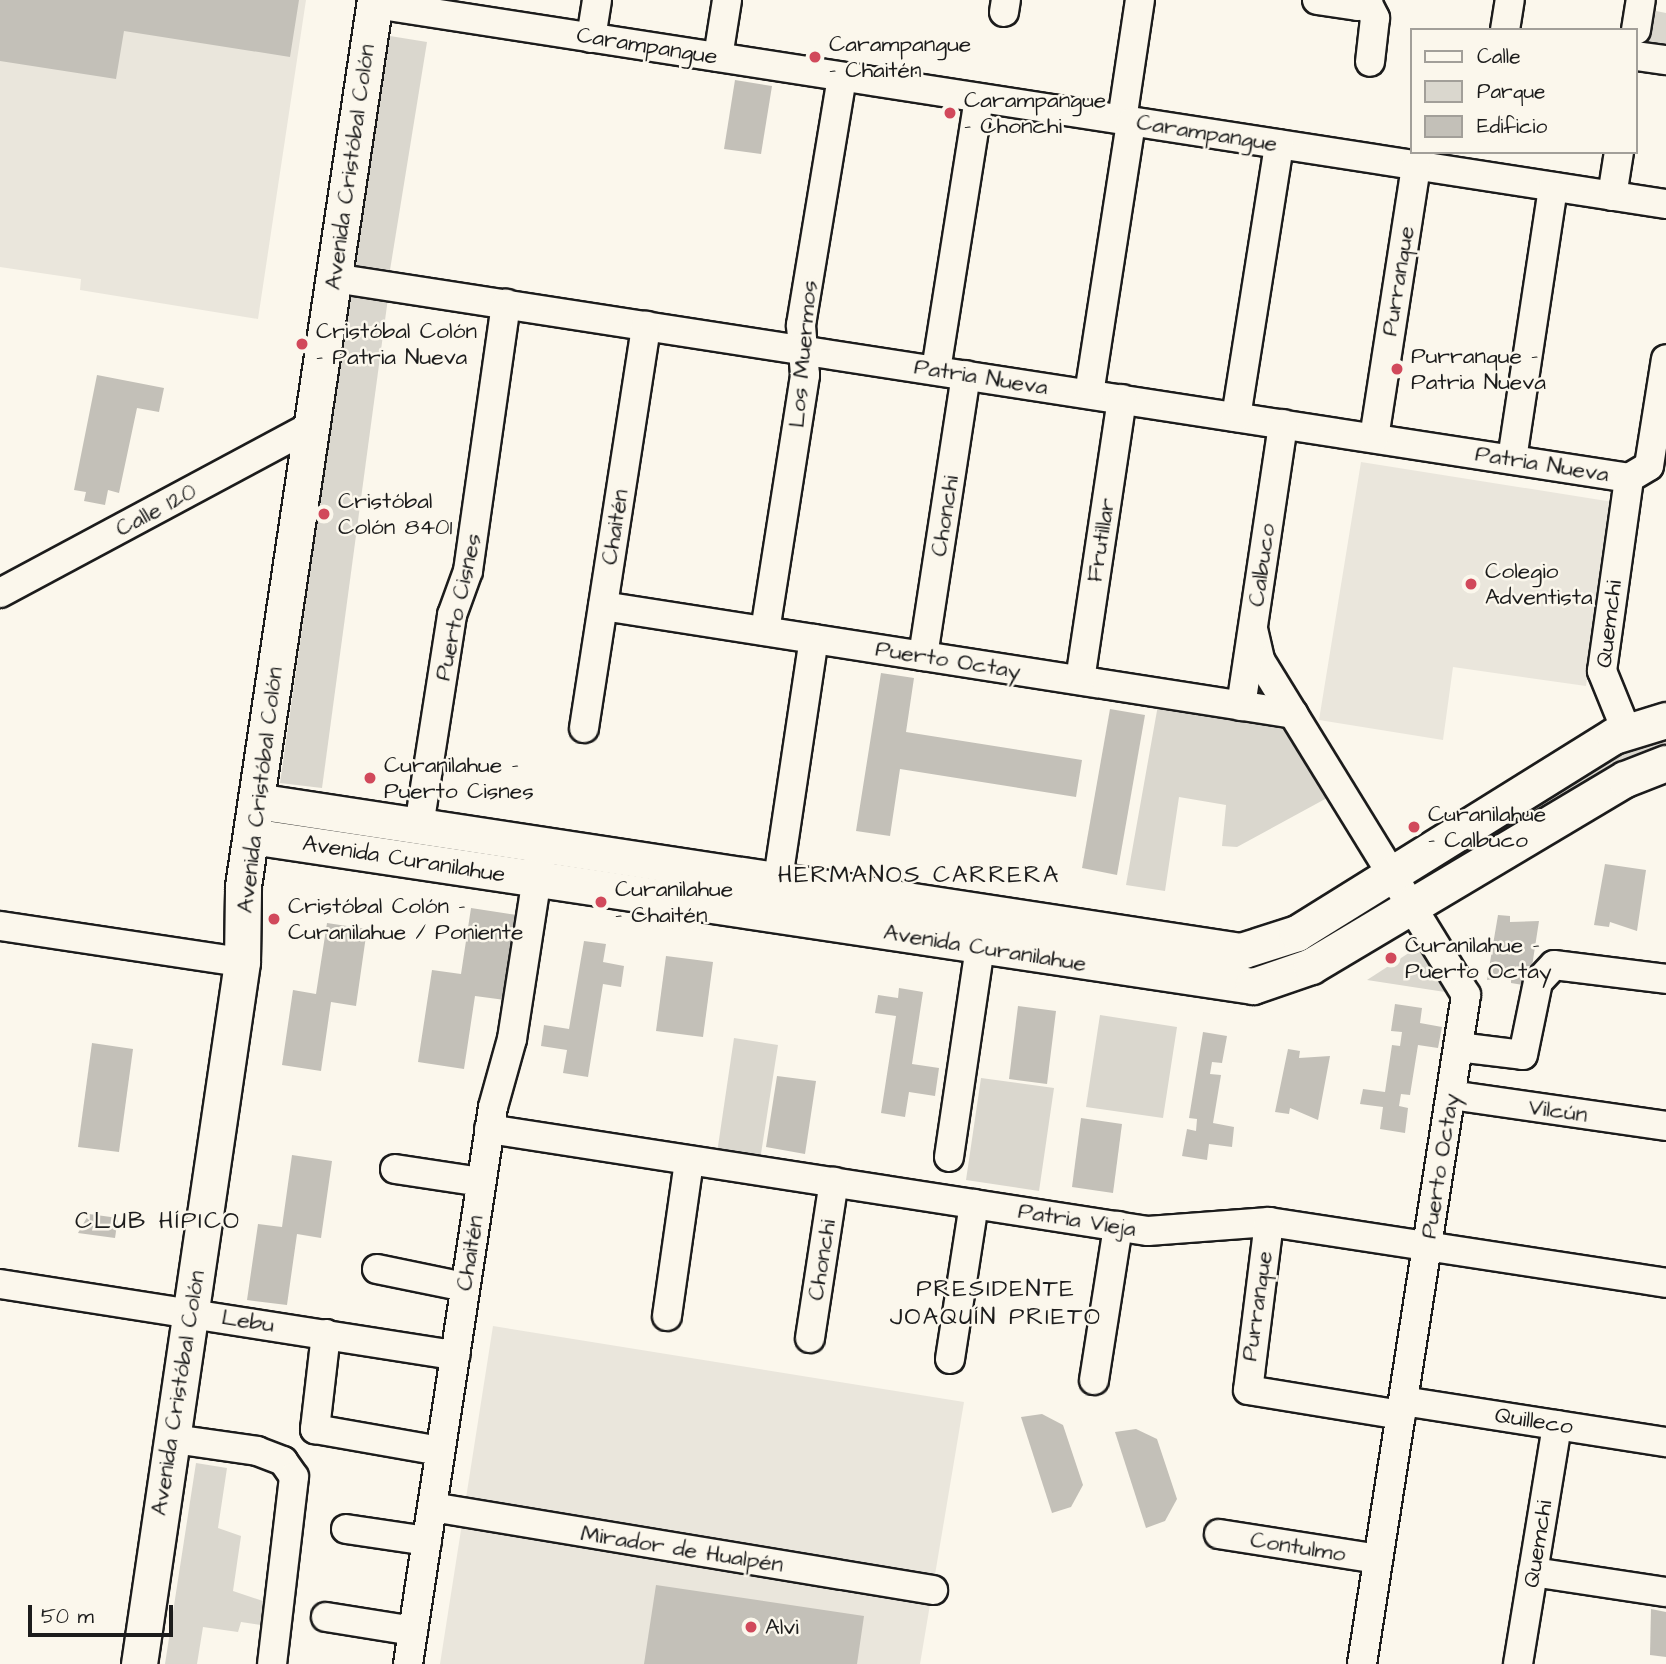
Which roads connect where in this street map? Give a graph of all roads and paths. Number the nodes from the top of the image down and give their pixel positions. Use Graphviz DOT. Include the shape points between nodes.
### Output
graph roads {
  1 [pos="597,0"];
  2 [pos="727,0"];
  3 [pos="1140,0"];
  4 [pos="1317,0"];
  5 [pos="1510,0"];
  6 [pos="1641,0"];
  7 [pos="1368,1"];
  8 [pos="375,2"];
  9 [pos="1505,28"];
  10 [pos="1636,28"];
  11 [pos="591,38"];
  12 [pos="1638,56"];
  13 [pos="718,57"];
  14 [pos="1666,60"];
  15 [pos="1370,62"];
  16 [pos="842,77"];
  17 [pos="979,98"];
  18 [pos="1126,121"];
  19 [pos="1279,144"];
  20 [pos="1619,154"];
  21 [pos="1484,164"];
  22 [pos="1416,166"];
  23 [pos="1553,187"];
  24 [pos="1612,196"];
  25 [pos="1666,204"];
  26 [pos="334,278"];
  27 [pos="506,304"];
  28 [pos="646,326"];
  29 [pos="803,350"];
  30 [pos="1666,359"];
  31 [pos="936,370"];
  32 [pos="966,375"];
  33 [pos="1088,394"];
  34 [pos="1122,399"];
  35 [pos="1236,417"];
  36 [pos="1283,424"];
  37 [pos="312,426"];
  38 [pos="1374,438"];
  39 [pos="1512,459"];
  40 [pos="1629,478"];
  41 [pos="0,593"];
  42 [pos="603,606"];
  43 [pos="1253,629"];
  44 [pos="765,631"];
  45 [pos="814,639"];
  46 [pos="923,656"];
  47 [pos="1080,680"];
  48 [pos="1241,706"];
  49 [pos="1294,714"];
  50 [pos="1666,720"];
  51 [pos="584,728"];
  52 [pos="1626,730"];
  53 [pos="1666,763"];
  54 [pos="256,801"];
  55 [pos="419,826"];
  56 [pos="251,836"];
  57 [pos="542,845"];
  58 [pos="1394,873"];
  59 [pos="536,880"];
  60 [pos="777,881"];
  61 [pos="1414,905"];
  62 [pos="985,913"];
  63 [pos="772,916"];
  64 [pos="0,926"];
  65 [pos="980,948"];
  66 [pos="242,962"];
  67 [pos="1666,979"];
  68 [pos="1458,1047"];
  69 [pos="1451,1094"];
  70 [pos="1666,1126"];
  71 [pos="489,1129"];
  72 [pos="949,1157"];
  73 [pos="689,1161"];
  74 [pos="395,1168"];
  75 [pos="481,1182"];
  76 [pos="834,1182"];
  77 [pos="974,1204"];
  78 [pos="1269,1222"];
  79 [pos="1118,1226"];
  80 [pos="1427,1246"];
  81 [pos="377,1269"];
  82 [pos="1666,1283"];
  83 [pos="0,1284"];
  84 [pos="465,1287"];
  85 [pos="191,1312"];
  86 [pos="667,1316"];
  87 [pos="326,1334"];
  88 [pos="810,1338"];
  89 [pos="455,1355"];
  90 [pos="950,1359"];
  91 [pos="1094,1380"];
  92 [pos="1248,1390"];
  93 [pos="1402,1408"];
  94 [pos="1557,1425"];
  95 [pos="174,1440"];
  96 [pos="1666,1442"];
  97 [pos="440,1451"];
  98 [pos="432,1507"];
  99 [pos="346,1529"];
  100 [pos="1219,1534"];
  101 [pos="426,1541"];
  102 [pos="1378,1559"];
  103 [pos="1533,1572"];
  104 [pos="933,1590"];
  105 [pos="1666,1592"];
  106 [pos="326,1617"];
  107 [pos="413,1631"];
  108 [pos="139,1664"];
  109 [pos="272,1664"];
  110 [pos="408,1664"];
  111 [pos="1362,1664"];
  112 [pos="1518,1664"];
  1 -- 11 [label="street"];
  2 -- 13 [label="street"];
  3 -- 18 [label="street"];
  4 -- 7 [label="street"];
  5 -- 9 [label="street"];
  6 -- 10 [label="street"];
  7 -- 15 [label="street" via="1375,18"];
  8 -- 11 [label="street, Carampangue"];
  8 -- 26 [label="main road, Avenida Cristóbal Colón"];
  11 -- 13 [label="street, Carampangue"];
  12 -- 14 [label="street"];
  13 -- 16 [label="street, Carampangue"];
  16 -- 17 [label="street, Carampangue"];
  16 -- 29 [label="street, Los Muermos" via="802,325"];
  17 -- 18 [label="street, Carampangue"];
  17 -- 31 [label="street"];
  18 -- 19 [label="street, Carampangue"];
  18 -- 33 [label="street"];
  19 -- 22 [label="street, Carampangue"];
  19 -- 35 [label="street"];
  20 -- 24 [label="street"];
  21 -- 22 [label="street, Carampangue"];
  21 -- 23 [label="street, Carampangue"];
  22 -- 38 [label="street, Purranque"];
  23 -- 24 [label="street, Carampangue"];
  23 -- 39 [label="street"];
  24 -- 25 [label="street, Carampangue"];
  26 -- 27 [label="street, Patria Nueva"];
  26 -- 37 [label="main road, Avenida Cristóbal Colón"];
  27 -- 28 [label="street, Patria Nueva"];
  27 -- 55 [label="street, Puerto Cisnes" via="468,571 452,615"];
  28 -- 29 [label="street, Patria Nueva"];
  28 -- 42 [label="street, Chaitén"];
  29 -- 31 [label="street, Patria Nueva"];
  29 -- 44 [label="street, Los Muermos" via="805,375"];
  30 -- 40 [label="street" via="1649,466"];
  31 -- 32 [label="street, Patria Nueva"];
  32 -- 33 [label="street, Patria Nueva"];
  32 -- 46 [label="street, Chonchi"];
  33 -- 34 [label="street, Patria Nueva"];
  34 -- 35 [label="street, Patria Nueva"];
  34 -- 47 [label="street, Frutillar"];
  35 -- 36 [label="street, Patria Nueva"];
  36 -- 38 [label="street, Patria Nueva"];
  36 -- 43 [label="street, Calbuco"];
  37 -- 41 [label="street, Calle 120"];
  37 -- 54 [label="main road, Avenida Cristóbal Colón"];
  38 -- 39 [label="street, Patria Nueva"];
  39 -- 40 [label="street, Patria Nueva"];
  40 -- 52 [label="street, Quemchi" via="1602,671"];
  42 -- 44 [label="street, Puerto Octay"];
  42 -- 51 [label="street, Chaitén"];
  43 -- 48 [label="street, Calbuco"];
  43 -- 49 [label="street, Puerto Octay" via="1256,654"];
  44 -- 45 [label="street, Puerto Octay"];
  45 -- 46 [label="street, Puerto Octay"];
  45 -- 60 [label="street"];
  46 -- 47 [label="street, Puerto Octay"];
  47 -- 48 [label="street, Puerto Octay"];
  48 -- 49 [label="street, Puerto Octay"];
  49 -- 58 [label="street, Puerto Octay"];
  50 -- 52 [label="main road, Avenida Curanilahue"];
  52 -- 58 [label="main road, Avenida Curanilahue"];
  53 -- 61 [label="main road, Avenida Curanilahue" via="1637,772"];
  54 -- 55 [label="main road, Avenida Curanilahue"];
  54 -- 56 [label="main road, Avenida Cristóbal Colón"];
  55 -- 57 [label="main road, Avenida Curanilahue"];
  56 -- 59 [label="main road, Avenida Curanilahue"];
  56 -- 66 [label="main road, Avenida Cristóbal Colón"];
  57 -- 59 [label="street, Chaitén"];
  57 -- 60 [label="main road, Avenida Curanilahue"];
  58 -- 61 [label="street, Puerto Octay"];
  58 -- 62 [label="main road, Avenida Curanilahue" via="1286,939 1252,950"];
  59 -- 63 [label="main road, Avenida Curanilahue"];
  59 -- 71 [label="street, Chaitén" via="510,1052"];
  60 -- 62 [label="main road, Avenida Curanilahue"];
  60 -- 63 [label="street"];
  61 -- 65 [label="main road, Avenida Curanilahue" via="1297,974 1253,986"];
  61 -- 68 [label="street, Puerto Octay" via="1465,987"];
  62 -- 65 [label="street"];
  63 -- 65 [label="main road, Avenida Curanilahue"];
  64 -- 66 [label="street"];
  65 -- 72 [label="street"];
  66 -- 85 [label="main road, Avenida Cristóbal Colón"];
  67 -- 68 [label="street" via="1554,965 1538,982 1523,1055"];
  68 -- 69 [label="street, Puerto Octay"];
  69 -- 70 [label="street, Vilcún"];
  69 -- 80 [label="street, Puerto Octay"];
  71 -- 73 [label="street, Patria Vieja"];
  71 -- 75 [label="street, Chaitén"];
  73 -- 76 [label="street, Patria Vieja"];
  73 -- 86 [label="street"];
  74 -- 75 [label="street"];
  75 -- 84 [label="street, Chaitén"];
  76 -- 77 [label="street, Patria Vieja"];
  76 -- 88 [label="street, Chonchi"];
  77 -- 79 [label="street, Patria Vieja"];
  77 -- 90 [label="street"];
  78 -- 79 [label="street, Patria Vieja" via="1185,1232"];
  78 -- 80 [label="street, Patria Vieja"];
  78 -- 92 [label="street, Purranque"];
  79 -- 91 [label="street"];
  80 -- 82 [label="street, Patria Vieja"];
  80 -- 93 [label="street, Puerto Octay"];
  81 -- 84 [label="street"];
  83 -- 85 [label="street, Lebu"];
  84 -- 89 [label="street, Chaitén"];
  85 -- 87 [label="street, Lebu"];
  85 -- 95 [label="main road, Avenida Cristóbal Colón"];
  87 -- 89 [label="street, Lebu"];
  87 -- 97 [label="street" via="315,1429"];
  89 -- 97 [label="street, Chaitén"];
  92 -- 93 [label="street, Quilleco"];
  93 -- 94 [label="street, Quilleco"];
  93 -- 102 [label="street, Puerto Octay"];
  94 -- 96 [label="street, Quilleco"];
  94 -- 103 [label="street, Quemchi"];
  95 -- 108 [label="main road, Avenida Cristóbal Colón"];
  95 -- 109 [label="street" via="257,1451 283,1461 294,1477"];
  97 -- 98 [label="street, Chaitén"];
  98 -- 101 [label="street, Chaitén"];
  98 -- 104 [label="street, Mirador de Hualpén"];
  99 -- 101 [label="street"];
  100 -- 102 [label="street, Contulmo"];
  101 -- 107 [label="street, Chaitén"];
  102 -- 111 [label="street, Puerto Octay"];
  103 -- 105 [label="street"];
  103 -- 112 [label="street, Quemchi"];
  106 -- 107 [label="street"];
  107 -- 110 [label="street, Chaitén"];
}
